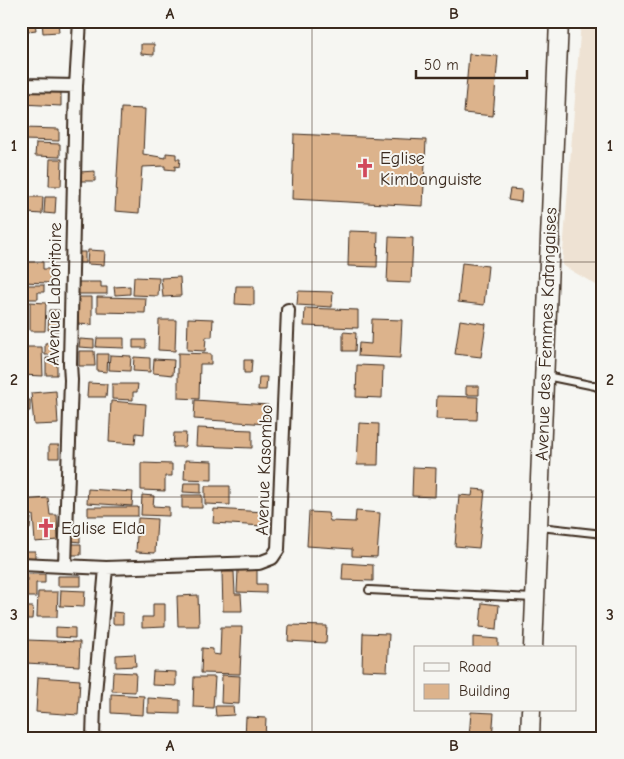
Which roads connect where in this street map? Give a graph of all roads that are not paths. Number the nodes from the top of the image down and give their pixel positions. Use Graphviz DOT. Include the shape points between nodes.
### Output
graph roads {
  1 [pos="80,21"];
  2 [pos="559,21"];
  3 [pos="21,85"];
  4 [pos="76,86"];
  5 [pos="288,310"];
  6 [pos="544,376"];
  7 [pos="603,390"];
  8 [pos="538,527"];
  9 [pos="603,534"];
  10 [pos="21,564"];
  11 [pos="65,566"];
  12 [pos="106,568"];
  13 [pos="369,590"];
  14 [pos="535,598"];
  15 [pos="533,646"];
  16 [pos="531,712"];
  17 [pos="93,738"];
  18 [pos="530,738"];
  1 -- 4 [label="street, Avenue Laboritoire"];
  2 -- 6 [label="street, Avenue des Femmes Katangaises"];
  3 -- 4 [label="street"];
  4 -- 11 [label="street, Avenue Laboritoire"];
  5 -- 12 [label="street, Avenue Kasombo" via="278,549 272,558 259,563"];
  6 -- 7 [label="lane"];
  6 -- 8 [label="street, Avenue des Femmes Katangaises"];
  8 -- 9 [label="lane"];
  8 -- 14 [label="street, Avenue des Femmes Katangaises"];
  10 -- 11 [label="street, Avenue Kasombo"];
  11 -- 12 [label="street, Avenue Kasombo"];
  12 -- 17 [label="street"];
  13 -- 14 [label="lane"];
  14 -- 15 [label="street, Avenue des Femmes Katangaises"];
  16 -- 18 [label="street"];
}
